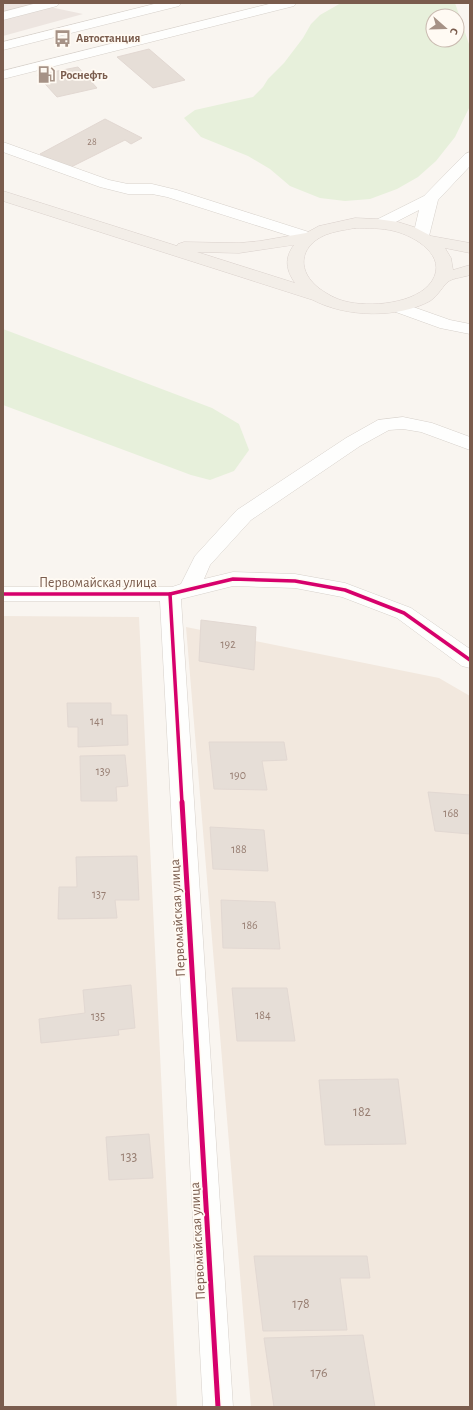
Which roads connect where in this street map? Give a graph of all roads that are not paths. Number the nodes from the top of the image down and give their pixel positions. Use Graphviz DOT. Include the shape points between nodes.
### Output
graph roads {
  1 [pos="52,3"];
  2 [pos="125,3"];
  3 [pos="174,3"];
  4 [pos="289,3"];
  5 [pos="155,8"];
  6 [pos="3,16"];
  7 [pos="3,46"];
  8 [pos="3,75"];
  9 [pos="3,147"];
  10 [pos="470,157"];
  11 [pos="3,196"];
  12 [pos="430,199"];
  13 [pos="382,223"];
  14 [pos="309,237"];
  15 [pos="424,238"];
  16 [pos="159,247"];
  17 [pos="470,248"];
  18 [pos="470,270"];
  19 [pos="442,278"];
  20 [pos="318,296"];
  21 [pos="399,307"];
  22 [pos="470,329"];
  23 [pos="470,444"];
  24 [pos="180,591"];
  25 [pos="3,594"];
  26 [pos="470,660"];
  27 [pos="218,1407"];
  1 -- 6 [label="street"];
  2 -- 5 [label="street"];
  3 -- 5 [label="street"];
  4 -- 8 [label="street"];
  5 -- 7 [label="street"];
  9 -- 14 [label="street" via="106,184 171,193"];
  10 -- 12 [label="street"];
  11 -- 16 [label="main road"];
  12 -- 13 [label="street"];
  12 -- 15 [label="street"];
  13 -- 14 [label="main road" via="348,224"];
  13 -- 15 [label="main road" via="407,229"];
  14 -- 16 [label="main road" via="239,248"];
  14 -- 20 [label="main road" via="297,251 294,267 301,282"];
  15 -- 17 [label="main road"];
  15 -- 19 [label="main road" via="441,254 445,270"];
  16 -- 20 [label="main road"];
  18 -- 19 [label="main road"];
  19 -- 21 [label="main road" via="438,286 422,299"];
  20 -- 21 [label="main road" via="342,306 356,308"];
  21 -- 22 [label="street" via="446,324"];
  23 -- 24 [label="street" via="425,427 403,422 385,424 353,442 244,515 202,561"];
  24 -- 25 [label="street, Первомайская улица"];
  24 -- 26 [label="street" via="233,579 295,581 345,590 404,613"];
  24 -- 27 [label="street, Первомайская улица"];
}
